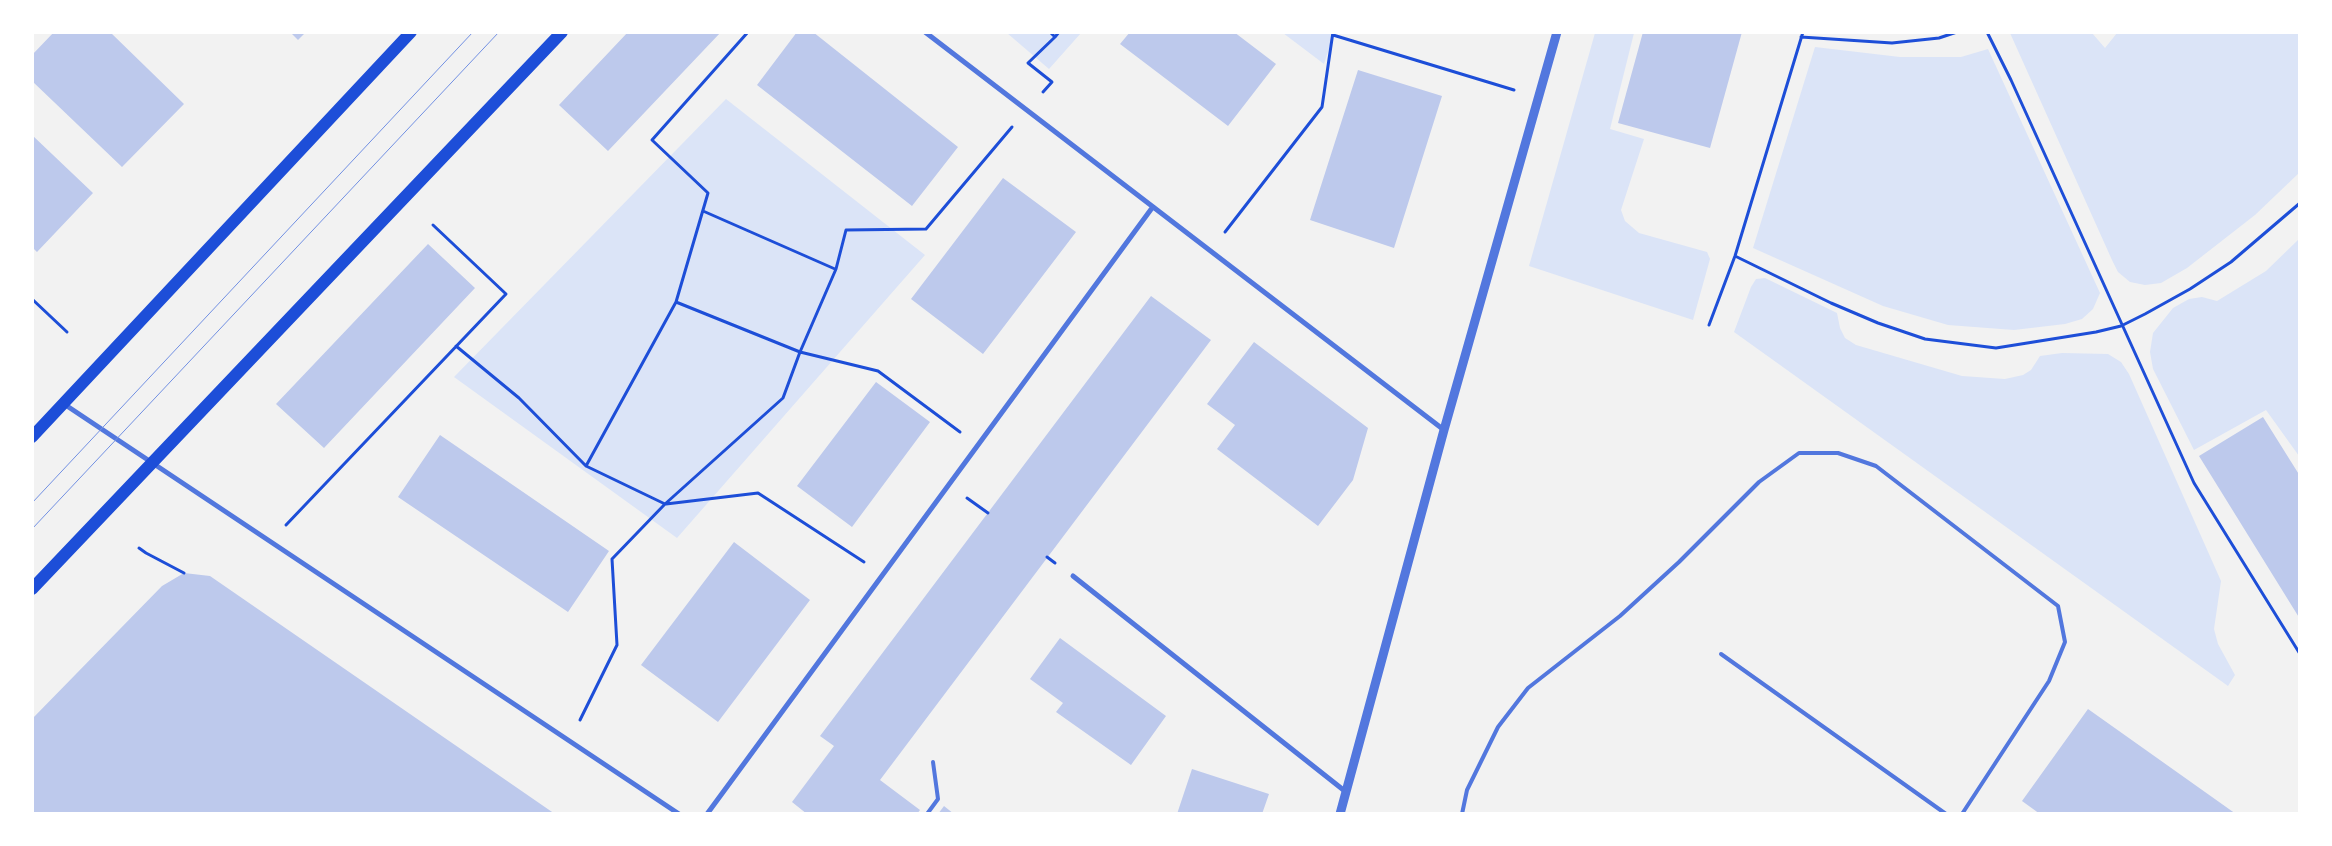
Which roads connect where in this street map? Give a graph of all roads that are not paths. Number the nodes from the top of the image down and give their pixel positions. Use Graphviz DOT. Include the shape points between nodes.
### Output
graph roads {
  1 [pos="412,32"];
  2 [pos="562,32"];
  3 [pos="925,32"];
  4 [pos="1557,32"];
  5 [pos="1152,208"];
  6 [pos="64,404"];
  7 [pos="1444,430"];
  8 [pos="32,437"];
  9 [pos="151,462"];
  10 [pos="1073,576"];
  11 [pos="32,589"];
  12 [pos="1721,654"];
  13 [pos="933,762"];
  14 [pos="1346,792"];
  15 [pos="679,814"];
  16 [pos="707,814"];
  17 [pos="928,814"];
  18 [pos="1340,814"];
  19 [pos="1462,814"];
  20 [pos="1946,814"];
  21 [pos="1962,814"];
  1 -- 6 [label="main road"];
  2 -- 9 [label="main road"];
  3 -- 5 [label="street"];
  4 -- 7 [label="street"];
  5 -- 7 [label="street"];
  5 -- 16 [label="street"];
  6 -- 8 [label="main road"];
  6 -- 9 [label="street"];
  7 -- 14 [label="street"];
  9 -- 11 [label="main road"];
  9 -- 15 [label="street"];
  10 -- 14 [label="street"];
  12 -- 20 [label="lane"];
  13 -- 17 [label="lane" via="938,799"];
  14 -- 18 [label="street"];
  19 -- 21 [label="lane" via="1467,790 1498,727 1528,688 1620,616 1680,562 1759,482 1799,453 1838,453 1876,466 2058,606 2065,642 2049,681"];
}
